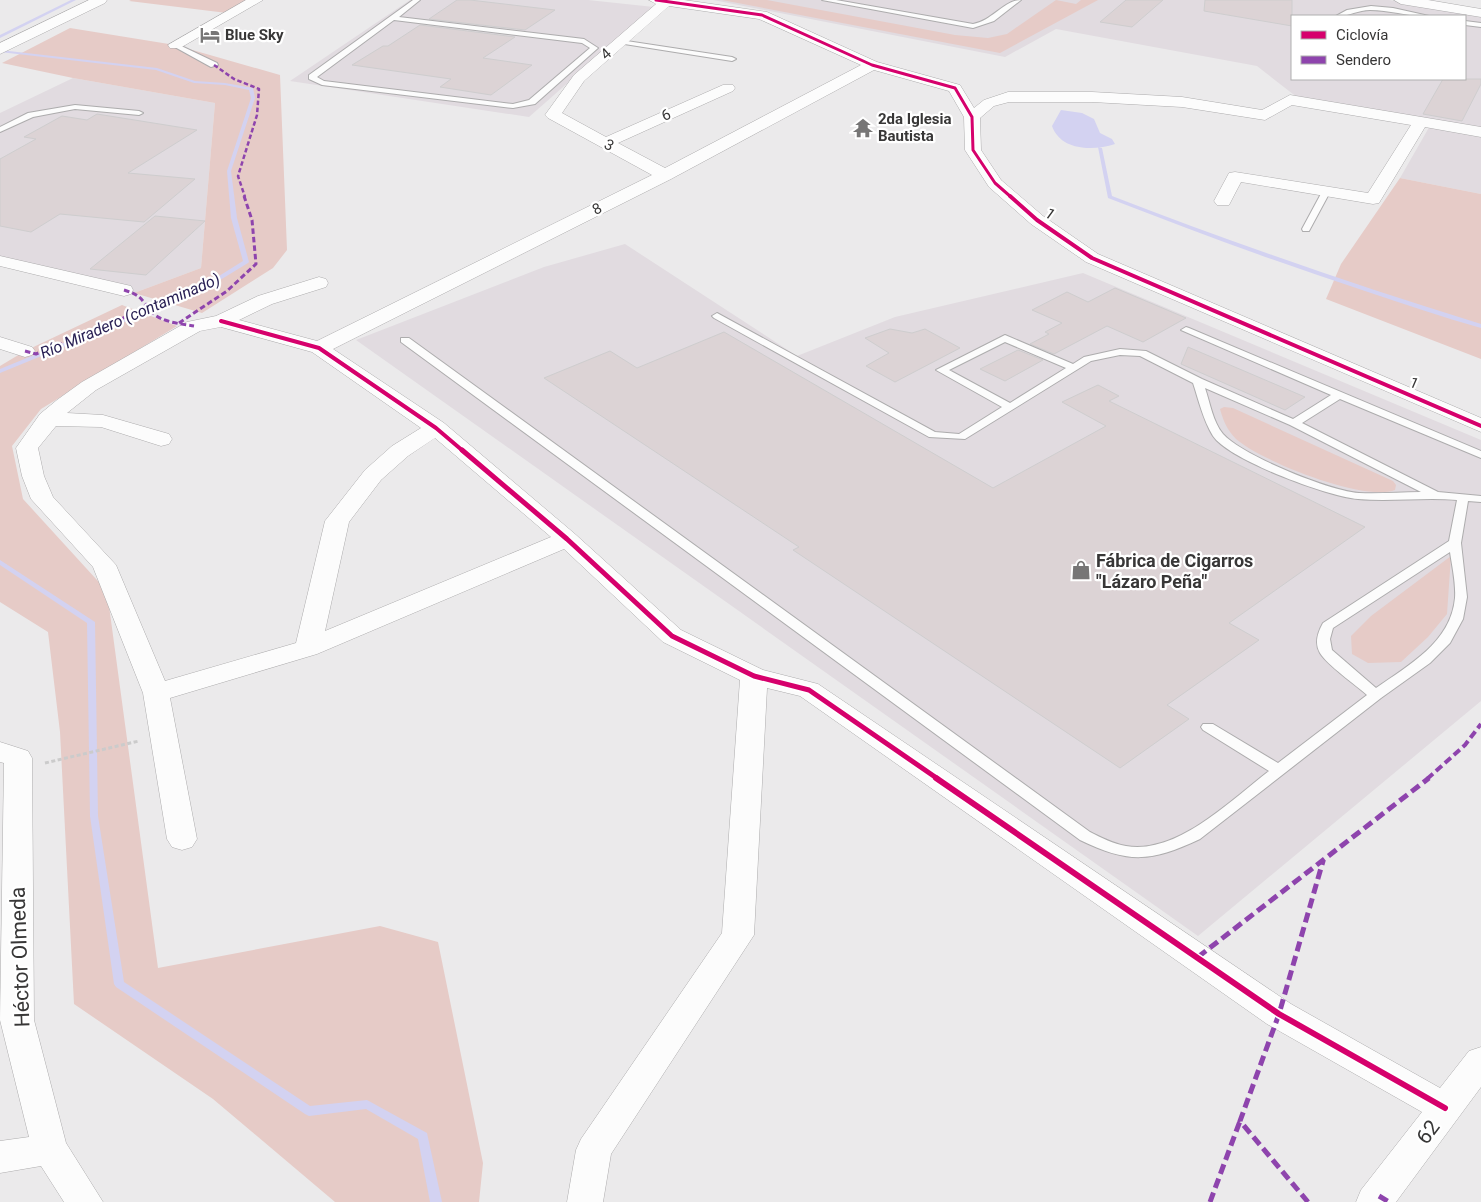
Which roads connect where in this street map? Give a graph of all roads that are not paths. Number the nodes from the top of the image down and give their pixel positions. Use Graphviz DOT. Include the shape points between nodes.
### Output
graph roads {
  1 [pos="100,0"];
  2 [pos="256,0"];
  3 [pos="417,0"];
  4 [pos="662,0"];
  5 [pos="826,0"];
  6 [pos="1005,0"];
  7 [pos="1394,0"];
  8 [pos="1401,0"];
  9 [pos="1454,0"];
  10 [pos="1016,1"];
  11 [pos="1481,4"];
  12 [pos="1386,9"];
  13 [pos="1481,13"];
  14 [pos="1342,15"];
  15 [pos="1420,15"];
  16 [pos="392,18"];
  17 [pos="1466,23"];
  18 [pos="1481,25"];
  19 [pos="620,42"];
  20 [pos="175,45"];
  21 [pos="0,49"];
  22 [pos="732,58"];
  23 [pos="872,64"];
  24 [pos="214,65"];
  25 [pos="728,88"];
  26 [pos="139,113"];
  27 [pos="553,115"];
  28 [pos="972,117"];
  29 [pos="1420,123"];
  30 [pos="0,130"];
  31 [pos="1481,132"];
  32 [pos="604,143"];
  33 [pos="665,175"];
  34 [pos="1326,192"];
  35 [pos="1223,200"];
  36 [pos="1306,229"];
  37 [pos="0,261"];
  38 [pos="319,283"];
  39 [pos="124,290"];
  40 [pos="717,316"];
  41 [pos="221,321"];
  42 [pos="1186,330"];
  43 [pos="405,340"];
  44 [pos="0,344"];
  45 [pos="319,348"];
  46 [pos="25,351"];
  47 [pos="1074,368"];
  48 [pos="1198,381"];
  49 [pos="1337,396"];
  50 [pos="1010,407"];
  51 [pos="48,419"];
  52 [pos="1294,423"];
  53 [pos="1481,426"];
  54 [pos="436,428"];
  55 [pos="161,438"];
  56 [pos="1481,455"];
  57 [pos="1436,495"];
  58 [pos="1481,498"];
  59 [pos="1463,499"];
  60 [pos="567,539"];
  61 [pos="1455,543"];
  62 [pos="308,648"];
  63 [pos="754,676"];
  64 [pos="156,693"];
  65 [pos="1376,695"];
  66 [pos="1208,727"];
  67 [pos="9,755"];
  68 [pos="1278,770"];
  69 [pos="182,839"];
  70 [pos="9,1021"];
  71 [pos="1481,1061"];
  72 [pos="1445,1108"];
  73 [pos="50,1149"];
  74 [pos="0,1157"];
  75 [pos="85,1202"];
  76 [pos="585,1202"];
  77 [pos="1374,1202"];
  1 -- 21 [label="main road"];
  2 -- 20 [label="street"];
  3 -- 16 [label="lane"];
  4 -- 19 [label="street, 4"];
  4 -- 23 [label="street, 1" via="762,15"];
  5 -- 10 [label="lane" via="973,26 994,19"];
  6 -- 10 [label="lane"];
  7 -- 12 [label="lane"];
  8 -- 13 [label="main road"];
  9 -- 11 [label="main road"];
  12 -- 14 [label="lane" via="1356,10"];
  12 -- 15 [label="lane"];
  16 -- 16 [label="lane" via="312,77 322,83 513,106 532,102 594,48 584,42"];
  17 -- 18 [label="lane"];
  19 -- 22 [label="lane"];
  19 -- 27 [label="street, 4" via="579,78"];
  20 -- 24 [label="lane"];
  23 -- 28 [label="street, 1" via="955,88"];
  23 -- 33 [label="street, 8"];
  25 -- 32 [label="street, 6"];
  26 -- 30 [label="lane" via="75,107 31,115"];
  27 -- 32 [label="street, 3"];
  28 -- 29 [label="street" via="989,103 1008,97 1092,97 1182,102 1265,115 1290,100"];
  28 -- 53 [label="street, 1" via="973,150 994,183 1037,220 1092,258"];
  29 -- 31 [label="street"];
  29 -- 34 [label="street" via="1373,199"];
  32 -- 33 [label="street, 3"];
  33 -- 45 [label="street, 8"];
  34 -- 35 [label="street" via="1235,177"];
  34 -- 36 [label="lane"];
  37 -- 39 [label="street"];
  38 -- 41 [label="street" via="265,300"];
  40 -- 50 [label="lane" via="933,435 961,437"];
  41 -- 45 [label="street"];
  41 -- 51 [label="street" via="194,326 89,386"];
  42 -- 49 [label="lane"];
  43 -- 68 [label="lane" via="1077,831 1105,847 1127,852 1152,852 1172,846 1194,835"];
  44 -- 46 [label="street"];
  45 -- 54 [label="street"];
  47 -- 48 [label="lane" via="1088,359 1142,353"];
  47 -- 50 [label="lane"];
  47 -- 50 [label="lane" via="1005,338 941,370"];
  48 -- 52 [label="lane"];
  48 -- 57 [label="lane" via="1208,415 1219,436 1256,462 1307,482 1357,496"];
  49 -- 52 [label="lane"];
  49 -- 56 [label="lane"];
  51 -- 55 [label="street" via="103,421"];
  51 -- 64 [label="street" via="27,448 33,476 42,498 104,565"];
  52 -- 57 [label="lane"];
  54 -- 60 [label="street"];
  54 -- 62 [label="street" via="400,451 373,474 337,521"];
  57 -- 59 [label="lane"];
  58 -- 59 [label="lane"];
  59 -- 61 [label="lane"];
  60 -- 62 [label="street"];
  60 -- 63 [label="street" via="672,636"];
  61 -- 65 [label="lane" via="1461,597 1457,619 1445,640 1425,660"];
  61 -- 65 [label="lane" via="1328,626 1322,644 1326,652"];
  62 -- 64 [label="street"];
  63 -- 72 [label="street" via="809,690 1279,1014"];
  63 -- 76 [label="street" via="738,935 594,1150"];
  64 -- 69 [label="street"];
  65 -- 68 [label="lane"];
  66 -- 68 [label="lane"];
  67 -- 70 [label="street, Héctor Olmeda"];
  70 -- 73 [label="street, Héctor Olmeda"];
  71 -- 72 [label="street, 62"];
  72 -- 77 [label="street, 62"];
  73 -- 74 [label="street"];
  73 -- 75 [label="street, Héctor Olmeda"];
}
